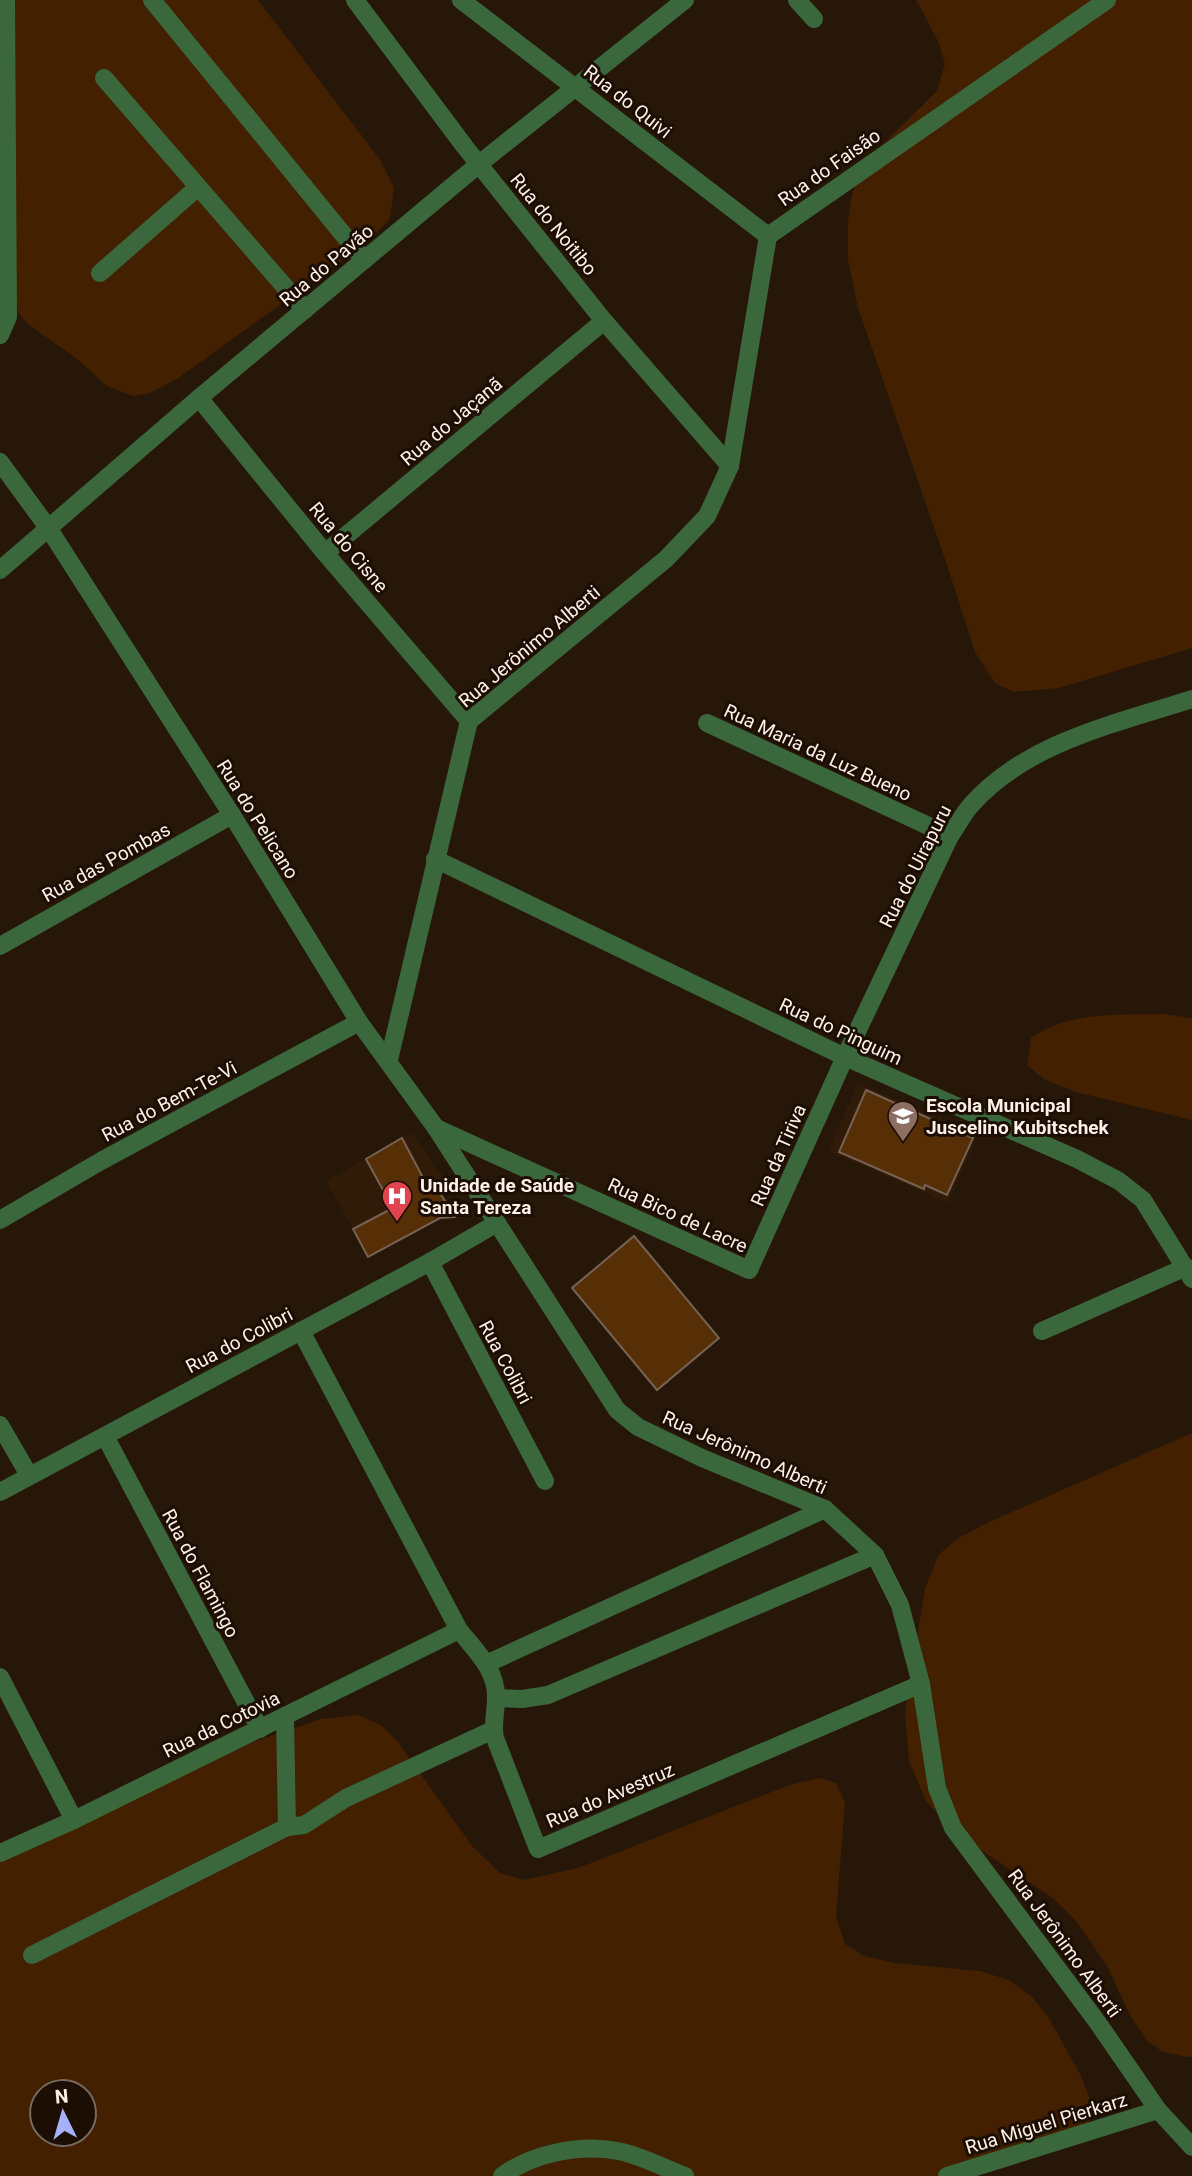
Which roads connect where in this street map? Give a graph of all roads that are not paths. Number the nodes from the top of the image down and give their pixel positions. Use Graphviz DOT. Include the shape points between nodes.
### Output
graph roads {
  1 [pos="6,0"];
  2 [pos="152,0"];
  3 [pos="355,0"];
  4 [pos="461,0"];
  5 [pos="685,0"];
  6 [pos="797,0"];
  7 [pos="1107,0"];
  8 [pos="814,19"];
  9 [pos="104,78"];
  10 [pos="576,87"];
  11 [pos="479,164"];
  12 [pos="197,188"];
  13 [pos="768,236"];
  14 [pos="365,260"];
  15 [pos="100,272"];
  16 [pos="305,310"];
  17 [pos="604,321"];
  18 [pos="0,335"];
  19 [pos="199,398"];
  20 [pos="0,463"];
  21 [pos="730,466"];
  22 [pos="49,529"];
  23 [pos="325,553"];
  24 [pos="0,570"];
  25 [pos="1192,699"];
  26 [pos="469,721"];
  27 [pos="707,723"];
  28 [pos="232,815"];
  29 [pos="950,836"];
  30 [pos="435,859"];
  31 [pos="0,946"];
  32 [pos="359,1022"];
  33 [pos="845,1057"];
  34 [pos="389,1060"];
  35 [pos="436,1128"];
  36 [pos="0,1220"];
  37 [pos="497,1223"];
  38 [pos="430,1262"];
  39 [pos="749,1270"];
  40 [pos="1189,1273"];
  41 [pos="301,1331"];
  42 [pos="1042,1331"];
  43 [pos="0,1425"];
  44 [pos="105,1436"];
  45 [pos="29,1475"];
  46 [pos="545,1481"];
  47 [pos="0,1492"];
  48 [pos="825,1509"];
  49 [pos="875,1555"];
  50 [pos="459,1630"];
  51 [pos="486,1664"];
  52 [pos="0,1677"];
  53 [pos="921,1684"];
  54 [pos="496,1698"];
  55 [pos="285,1716"];
  56 [pos="260,1729"];
  57 [pos="493,1730"];
  58 [pos="74,1820"];
  59 [pos="287,1827"];
  60 [pos="0,1853"];
  61 [pos="32,1955"];
  62 [pos="1158,2110"];
  63 [pos="1192,2147"];
  64 [pos="502,2176"];
  65 [pos="685,2176"];
  66 [pos="947,2176"];
  1 -- 18 [label="street" via="8,317"];
  2 -- 14 [label="street"];
  3 -- 11 [label="street, Rua do Noitibo"];
  4 -- 10 [label="street, Rua do Quivi"];
  5 -- 10 [label="street, Rua do Pavão"];
  6 -- 8 [label="street"];
  7 -- 13 [label="street, Rua do Faisão"];
  9 -- 12 [label="street"];
  10 -- 11 [label="street, Rua do Pavão"];
  10 -- 13 [label="street, Rua do Quivi"];
  11 -- 14 [label="street, Rua do Pavão"];
  11 -- 17 [label="street, Rua do Noitibo"];
  12 -- 15 [label="street"];
  12 -- 16 [label="street"];
  13 -- 21 [label="street"];
  14 -- 16 [label="street, Rua do Pavão"];
  16 -- 19 [label="street, Rua do Pavão"];
  17 -- 21 [label="street, Rua do Noitibo"];
  17 -- 23 [label="street, Rua do Jaçanã"];
  19 -- 22 [label="street, Rua do Pavão"];
  19 -- 23 [label="street, Rua do Cisne"];
  20 -- 22 [label="street, Rua do Pelicano"];
  21 -- 26 [label="street, Rua Jerônimo Alberti" via="707,516 666,559"];
  22 -- 24 [label="street, Rua do Pavão"];
  22 -- 28 [label="street, Rua do Pelicano"];
  23 -- 26 [label="street, Rua do Cisne"];
  25 -- 29 [label="street, Rua do Uirapuru" via="1054,745 1001,776 970,805"];
  26 -- 30 [label="street, Rua Jerônimo Alberti"];
  27 -- 29 [label="street, Rua Maria da Luz Bueno"];
  28 -- 31 [label="street, Rua das Pombas"];
  28 -- 32 [label="street, Rua do Pelicano"];
  29 -- 33 [label="street, Rua do Uirapuru"];
  30 -- 33 [label="street, Rua do Pinguim"];
  30 -- 34 [label="street, Rua Jerônimo Alberti"];
  32 -- 34 [label="street, Rua do Pelicano"];
  32 -- 36 [label="street, Rua do Bem-Te-Vi"];
  33 -- 39 [label="street, Rua da Tiriva"];
  33 -- 40 [label="street, Rua do Pinguim" via="1119,1181 1143,1200"];
  34 -- 35 [label="street, Rua do Pelicano"];
  35 -- 37 [label="street, Rua Jerônimo Alberti"];
  35 -- 39 [label="street, Rua Bico de Lacre"];
  37 -- 38 [label="street, Rua do Colibri"];
  37 -- 48 [label="street, Rua Jerônimo Alberti" via="617,1410 638,1427 702,1458"];
  38 -- 41 [label="street, Rua do Colibri"];
  38 -- 46 [label="street, Rua Colibri"];
  40 -- 42 [label="street"];
  41 -- 44 [label="street, Rua do Colibri"];
  41 -- 50 [label="street, Rua do Avestruz"];
  43 -- 45 [label="street"];
  44 -- 45 [label="street, Rua do Colibri"];
  44 -- 56 [label="street, Rua do Flamingo"];
  45 -- 47 [label="street, Rua do Colibri"];
  48 -- 49 [label="street, Rua Jerônimo Alberti"];
  48 -- 51 [label="street"];
  49 -- 53 [label="street, Rua Jerônimo Alberti" via="900,1605"];
  49 -- 54 [label="street" via="548,1695"];
  50 -- 51 [label="street, Rua do Avestruz"];
  50 -- 55 [label="street, Rua da Cotovia"];
  51 -- 54 [label="street, Rua do Avestruz"];
  52 -- 58 [label="street"];
  53 -- 57 [label="street, Rua do Avestruz" via="538,1849"];
  53 -- 62 [label="street, Rua Jerônimo Alberti" via="937,1788 953,1828"];
  54 -- 57 [label="street, Rua do Avestruz"];
  55 -- 56 [label="street, Rua da Cotovia"];
  55 -- 59 [label="street"];
  56 -- 58 [label="street, Rua da Cotovia"];
  57 -- 59 [label="street" via="346,1798 304,1825"];
  58 -- 60 [label="street, Rua da Cotovia"];
  59 -- 61 [label="street"];
  62 -- 63 [label="street, Rua Jerônimo Alberti"];
  62 -- 66 [label="street, Rua Miguel Pierkarz"];
  64 -- 65 [label="street" via="544,2156 579,2148 619,2151"];
}
